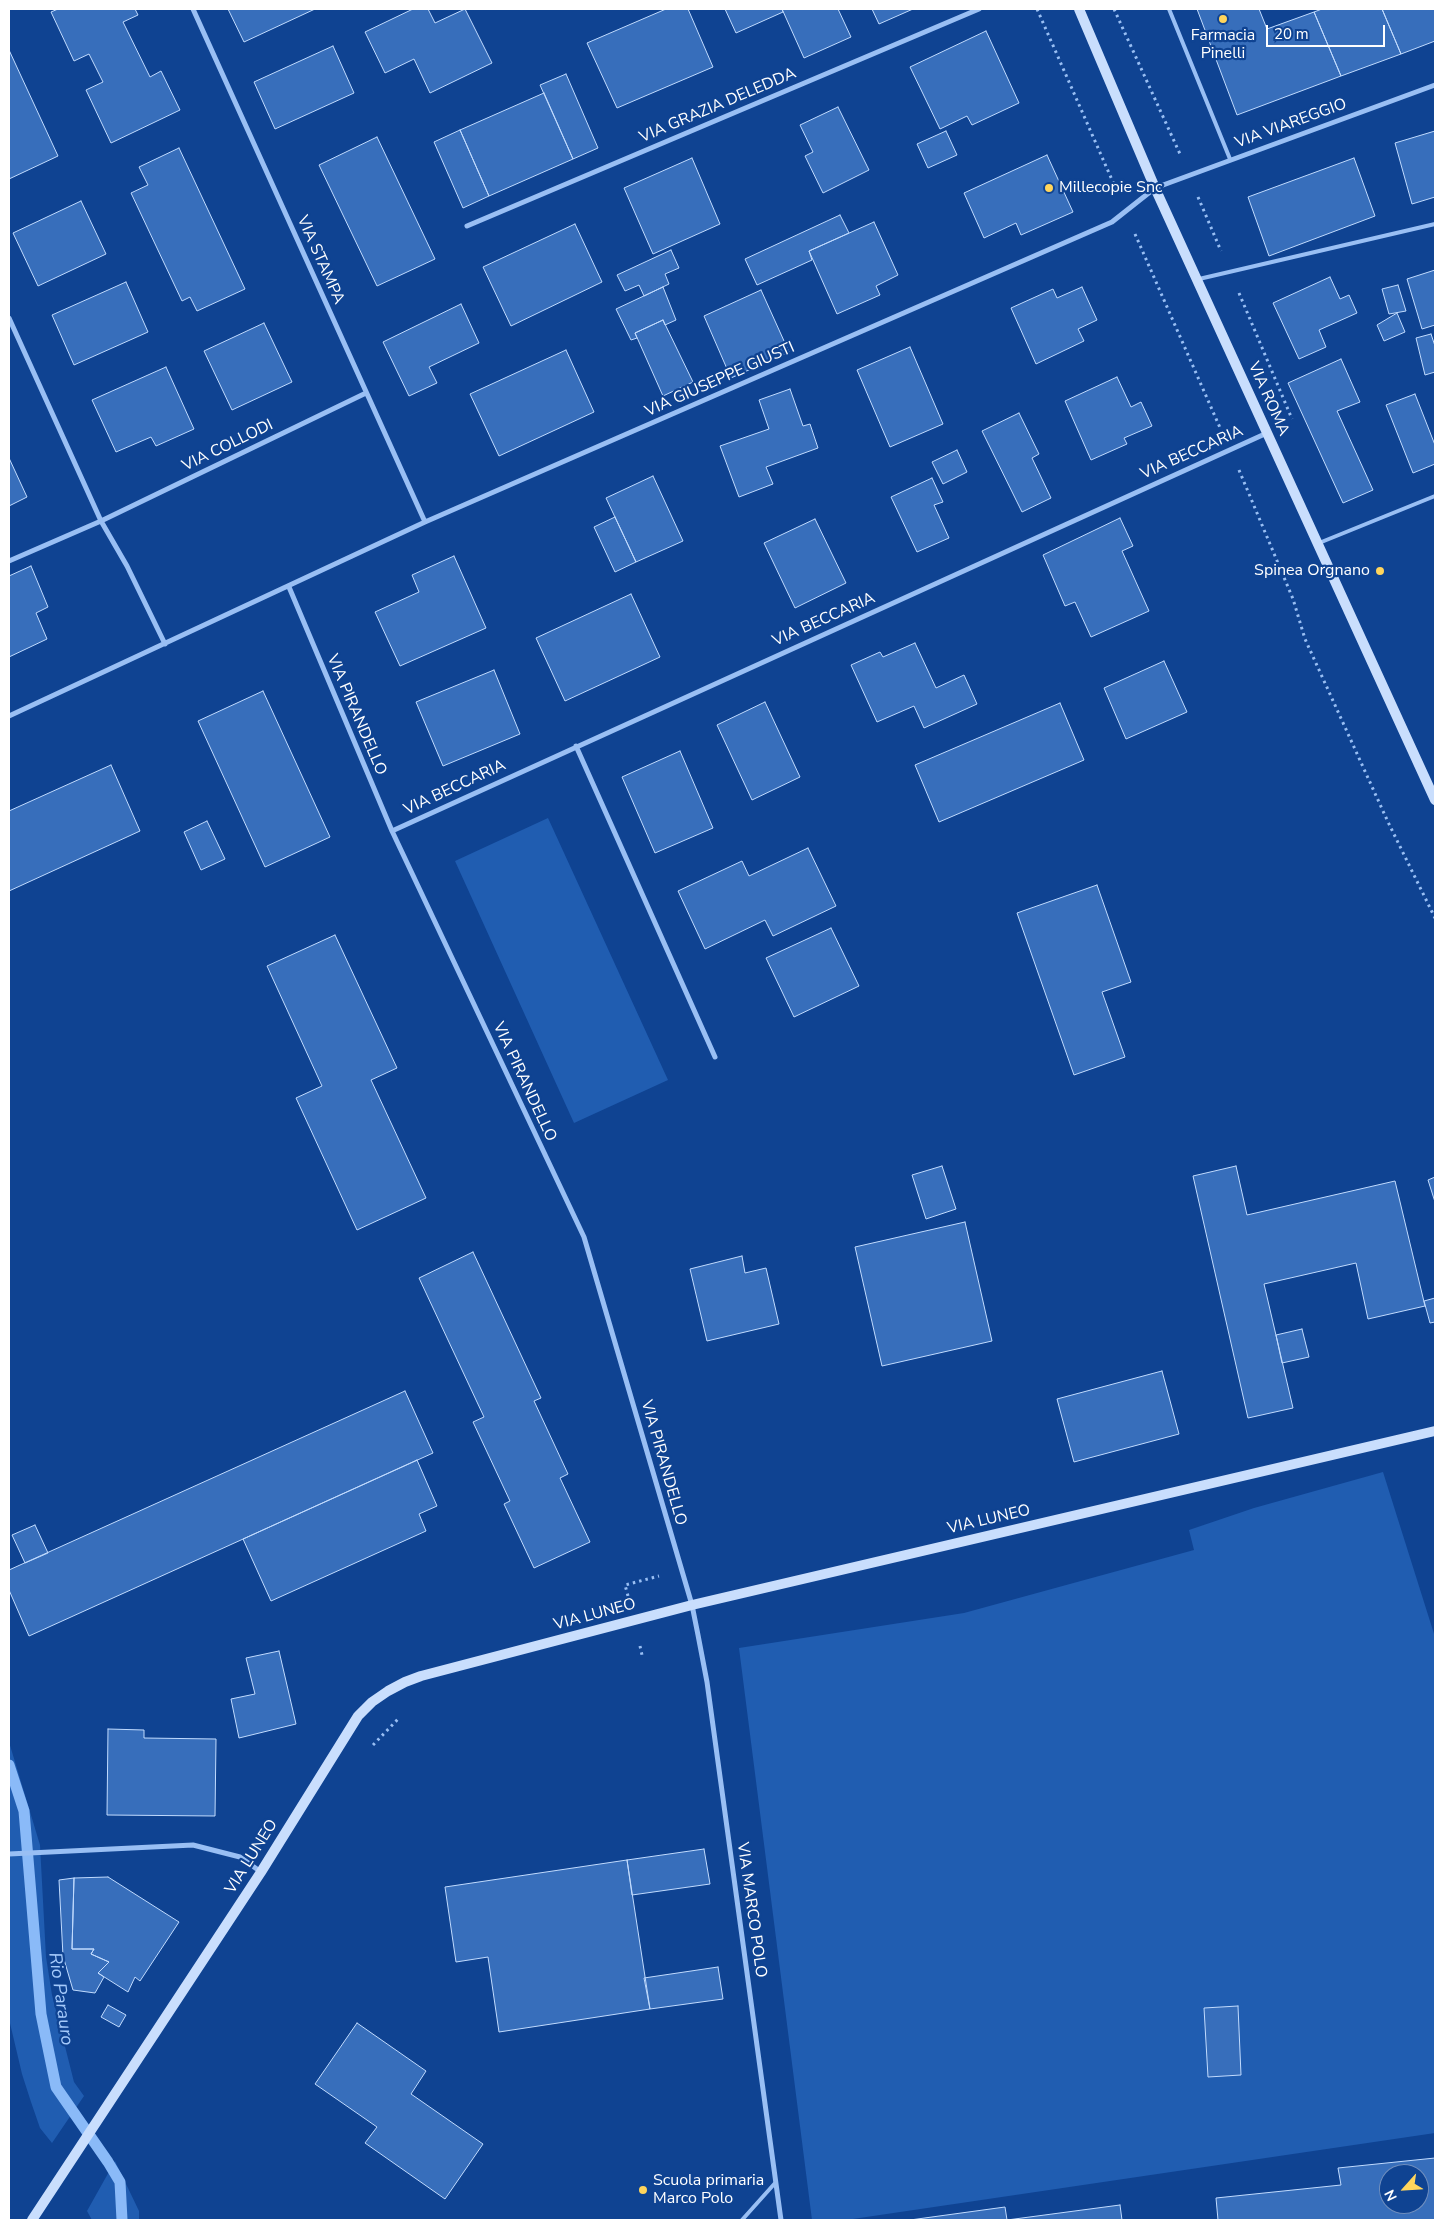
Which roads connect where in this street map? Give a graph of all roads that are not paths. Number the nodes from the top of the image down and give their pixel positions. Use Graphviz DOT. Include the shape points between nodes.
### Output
graph roads {
  1 [pos="193,9"];
  2 [pos="979,9"];
  3 [pos="1079,9"];
  4 [pos="1169,9"];
  5 [pos="1435,85"];
  6 [pos="1230,159"];
  7 [pos="1155,188"];
  8 [pos="1435,224"];
  9 [pos="467,226"];
  10 [pos="1197,280"];
  11 [pos="9,318"];
  12 [pos="366,393"];
  13 [pos="1266,433"];
  14 [pos="1435,496"];
  15 [pos="101,520"];
  16 [pos="425,522"];
  17 [pos="1317,544"];
  18 [pos="9,561"];
  19 [pos="289,587"];
  20 [pos="165,644"];
  21 [pos="9,716"];
  22 [pos="576,746"];
  23 [pos="1435,800"];
  24 [pos="392,831"];
  25 [pos="715,1057"];
  26 [pos="1435,1431"];
  27 [pos="692,1605"];
  28 [pos="9,1854"];
  29 [pos="261,1872"];
  30 [pos="776,2182"];
  31 [pos="32,2220"];
  32 [pos="742,2220"];
  33 [pos="781,2220"];
  1 -- 12 [label="street, VIA STAMPA"];
  2 -- 9 [label="street, VIA GRAZIA DELEDDA"];
  3 -- 7 [label="street, VIA ROMA"];
  4 -- 6 [label="lane"];
  5 -- 6 [label="street, VIA VIAREGGIO"];
  6 -- 7 [label="street, VIA VIAREGGIO"];
  7 -- 10 [label="street, VIA ROMA"];
  7 -- 16 [label="street, VIA GIUSEPPE GIUSTI" via="1112,222"];
  8 -- 10 [label="lane"];
  10 -- 13 [label="street, VIA ROMA"];
  11 -- 15 [label="street"];
  12 -- 15 [label="street, VIA COLLODI"];
  12 -- 16 [label="street, VIA STAMPA"];
  13 -- 17 [label="street, VIA ROMA"];
  13 -- 22 [label="street, VIA BECCARIA"];
  14 -- 17 [label="lane"];
  15 -- 18 [label="street, VIA COLLODI"];
  15 -- 20 [label="street"];
  16 -- 19 [label="street, VIA GIUSEPPE GIUSTI"];
  17 -- 23 [label="street, VIA ROMA"];
  19 -- 20 [label="street"];
  19 -- 24 [label="street, VIA PIRANDELLO"];
  20 -- 21 [label="street"];
  22 -- 24 [label="street, VIA BECCARIA"];
  22 -- 25 [label="street"];
  24 -- 27 [label="street, VIA PIRANDELLO" via="584,1237"];
  26 -- 27 [label="street, VIA LUNEO"];
  27 -- 29 [label="street, VIA LUNEO" via="422,1676 388,1691 358,1716"];
  27 -- 30 [label="street, VIA MARCO POLO" via="707,1682"];
  28 -- 29 [label="street" via="193,1845 240,1857"];
  29 -- 31 [label="street, VIA LUNEO"];
  30 -- 32 [label="lane"];
  30 -- 33 [label="street, VIA MARCO POLO"];
}
